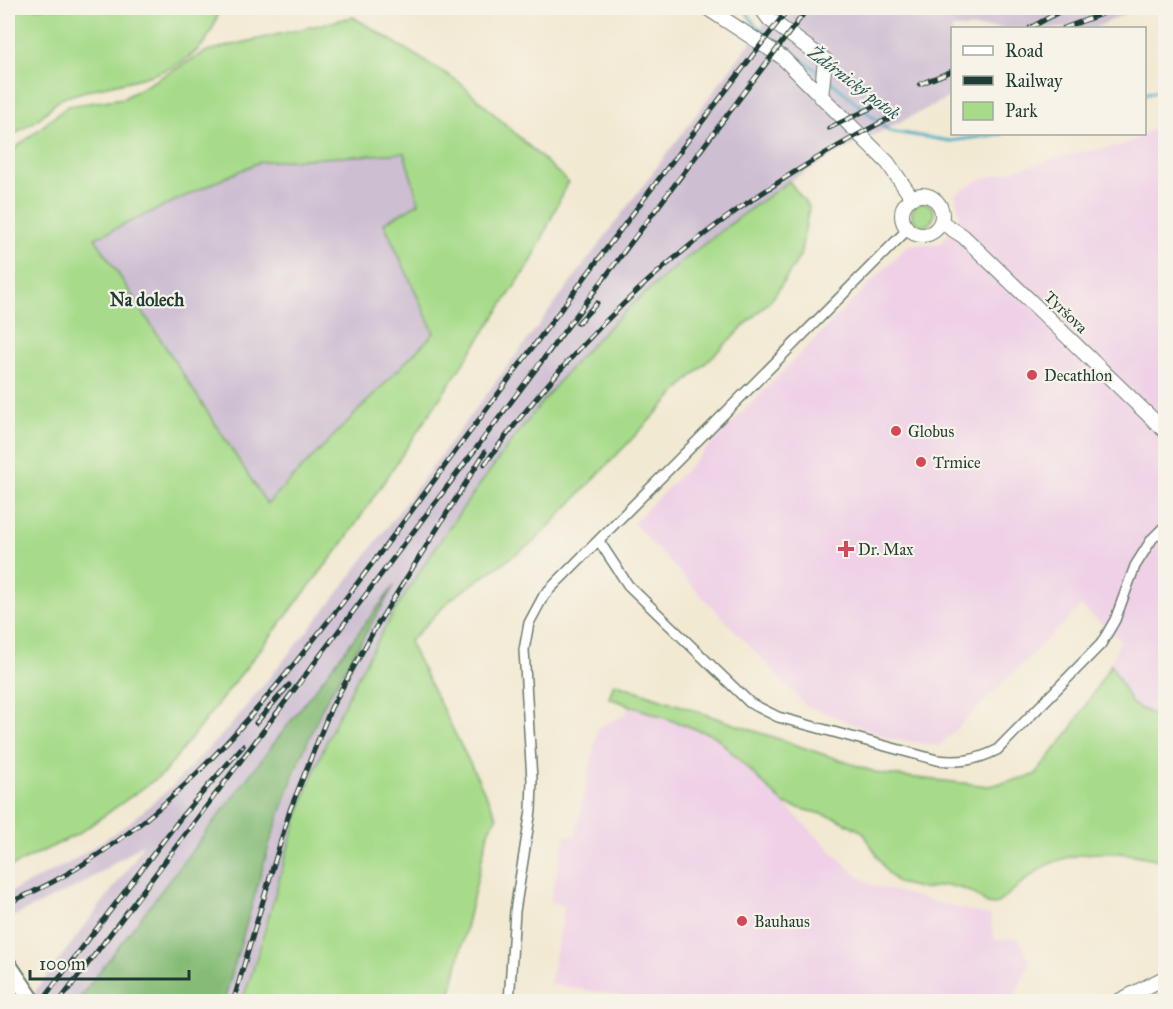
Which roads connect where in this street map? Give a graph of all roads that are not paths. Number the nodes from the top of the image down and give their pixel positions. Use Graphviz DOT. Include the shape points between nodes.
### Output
graph roads {
  1 [pos="707,8"];
  2 [pos="761,8"];
  3 [pos="821,97"];
  4 [pos="912,198"];
  5 [pos="941,222"];
  6 [pos="908,229"];
  7 [pos="1166,432"];
  8 [pos="1166,525"];
  9 [pos="599,541"];
  10 [pos="8,965"];
  11 [pos="1166,977"];
  12 [pos="1166,998"];
  13 [pos="33,1002"];
  14 [pos="509,1002"];
  15 [pos="1117,1002"];
  16 [pos="1158,1002"];
  1 -- 3 [label="main road" via="782,57"];
  2 -- 3 [label="main road" via="769,19 821,55 825,74"];
  3 -- 4 [label="main road" via="888,163"];
  4 -- 5 [label="main road, Tyršova" via="924,196 935,200 941,210"];
  4 -- 6 [label="main road" via="903,212"];
  5 -- 6 [label="main road" via="927,235"];
  5 -- 7 [label="main road, Tyršova" via="963,236"];
  6 -- 9 [label="street"];
  8 -- 9 [label="street" via="1135,566 1115,620 1101,644 997,750 971,761 937,760 778,717 750,703 628,585"];
  9 -- 14 [label="street" via="544,596 529,623 524,650 531,810 515,911"];
  10 -- 13 [label="highway"];
  11 -- 15 [label="main road"];
  12 -- 16 [label="main road"];
}
